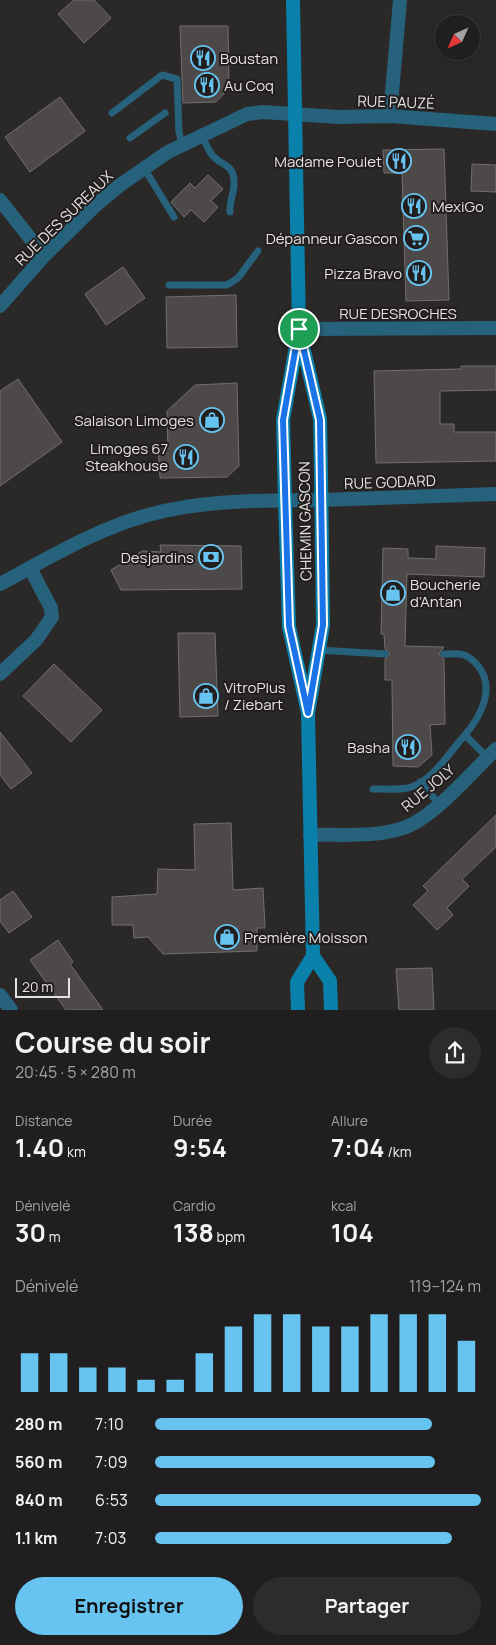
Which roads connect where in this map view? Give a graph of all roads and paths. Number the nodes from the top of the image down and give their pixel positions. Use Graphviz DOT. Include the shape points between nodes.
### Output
graph roads {
  1 [pos="293,0"];
  2 [pos="400,0"];
  3 [pos="112,113"];
  4 [pos="165,113"];
  5 [pos="294,114"];
  6 [pos="390,116"];
  7 [pos="496,124"];
  8 [pos="201,135"];
  9 [pos="130,138"];
  10 [pos="182,144"];
  11 [pos="143,168"];
  12 [pos="0,200"];
  13 [pos="230,212"];
  14 [pos="174,217"];
  15 [pos="258,251"];
  16 [pos="44,256"];
  17 [pos="169,285"];
  18 [pos="0,306"];
  19 [pos="496,328"];
  20 [pos="299,329"];
  21 [pos="496,494"];
  22 [pos="285,500"];
  23 [pos="321,500"];
  24 [pos="30,568"];
  25 [pos="0,584"];
  26 [pos="318,650"];
  27 [pos="385,654"];
  28 [pos="444,654"];
  29 [pos="0,674"];
  30 [pos="308,713"];
  31 [pos="465,735"];
  32 [pos="492,753"];
  33 [pos="420,782"];
  34 [pos="373,789"];
  35 [pos="439,804"];
  36 [pos="310,835"];
  37 [pos="314,956"];
  38 [pos="0,994"];
  39 [pos="11,1010"];
  40 [pos="298,1010"];
  41 [pos="331,1010"];
  1 -- 5 [label="main road, CHEMIN GASCON"];
  2 -- 6 [label="street"];
  3 -- 10 [label="lane" via="162,75 176,79"];
  4 -- 9 [label="lane"];
  5 -- 6 [label="street, RUE PAUZÉ"];
  5 -- 8 [label="street, RUE DES SUREAUX" via="252,113"];
  5 -- 20 [label="main road, CHEMIN GASCON"];
  6 -- 7 [label="street, RUE PAUZÉ"];
  8 -- 10 [label="street, RUE DES SUREAUX"];
  8 -- 13 [label="lane" via="213,157 224,162 232,173"];
  10 -- 11 [label="street, RUE DES SUREAUX"];
  11 -- 14 [label="lane"];
  11 -- 16 [label="street, RUE DES SUREAUX" via="96,205"];
  12 -- 16 [label="street"];
  15 -- 17 [label="lane" via="238,278 227,285"];
  16 -- 18 [label="street, RUE DES SUREAUX"];
  19 -- 20 [label="street, RUE DESROCHES"];
  20 -- 22 [label="main road, CHEMIN GASCON" via="283,420"];
  20 -- 23 [label="main road, CHEMIN GASCON" via="320,420"];
  21 -- 23 [label="street, RUE GODARD"];
  22 -- 23 [label="street, RUE GODARD"];
  22 -- 24 [label="street, RUE GODARD" via="208,504 149,514 108,529"];
  22 -- 30 [label="main road, CHEMIN GASCON" via="289,626"];
  23 -- 26 [label="main road, CHEMIN GASCON" via="323,625"];
  24 -- 25 [label="street, RUE GODARD"];
  24 -- 29 [label="street" via="51,608 52,617 36,640"];
  26 -- 27 [label="lane"];
  26 -- 30 [label="main road, CHEMIN GASCON"];
  28 -- 31 [label="lane" via="469,657 480,669 486,683 482,708"];
  30 -- 36 [label="main road, CHEMIN GASCON"];
  31 -- 32 [label="lane"];
  31 -- 33 [label="lane"];
  32 -- 35 [label="street, RUE JOLY"];
  33 -- 34 [label="lane" via="401,789"];
  33 -- 35 [label="lane"];
  35 -- 36 [label="street, RUE JOLY" via="414,823 393,830"];
  36 -- 37 [label="main road, CHEMIN GASCON"];
  37 -- 40 [label="main road" via="298,982"];
  37 -- 41 [label="main road" via="330,981"];
  38 -- 39 [label="street"];
}
